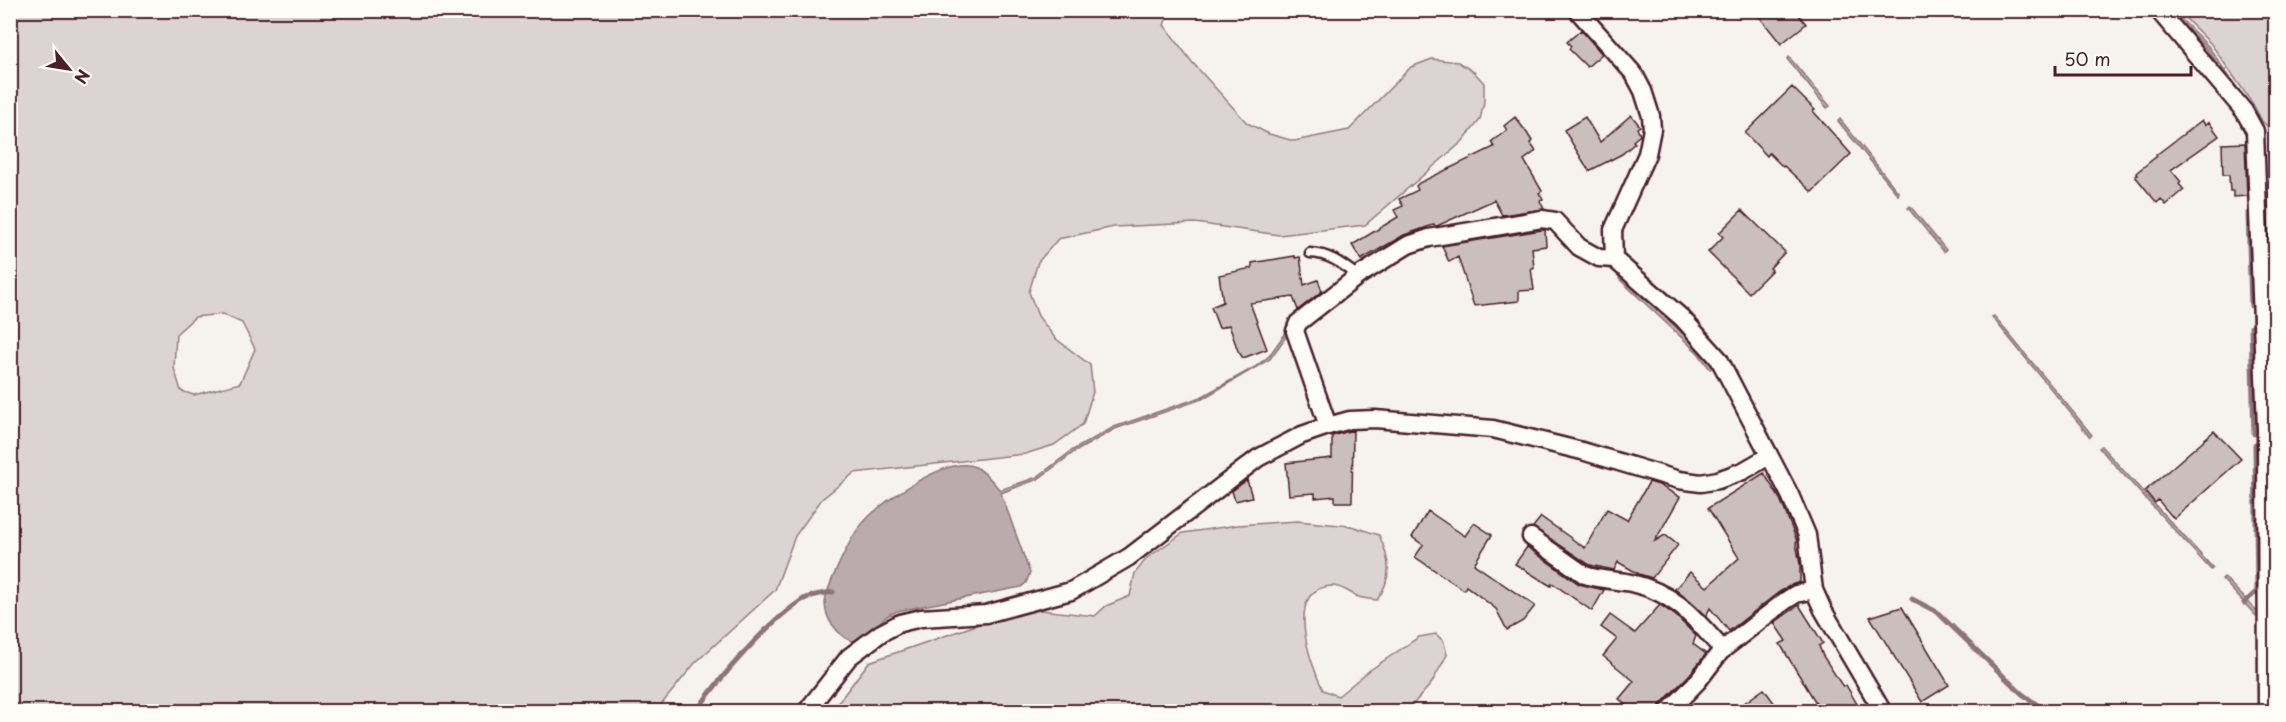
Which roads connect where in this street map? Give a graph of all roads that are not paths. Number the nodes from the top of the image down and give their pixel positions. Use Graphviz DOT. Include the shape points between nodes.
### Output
graph roads {
  1 [pos="2158,10"];
  2 [pos="1584,13"];
  3 [pos="1310,253"];
  4 [pos="1614,260"];
  5 [pos="1358,276"];
  6 [pos="1328,426"];
  7 [pos="2271,429"];
  8 [pos="1769,456"];
  9 [pos="1531,537"];
  10 [pos="1814,591"];
  11 [pos="1723,650"];
  12 [pos="806,711"];
  13 [pos="1668,711"];
  14 [pos="1883,711"];
  15 [pos="2267,711"];
  1 -- 7 [label="street" via="2244,111 2255,131"];
  2 -- 4 [label="street" via="1634,74 1651,116 1647,154 1613,230"];
  3 -- 5 [label="lane" via="1338,261"];
  4 -- 5 [label="street" via="1599,258 1579,247 1556,221 1542,219 1429,238 1408,245"];
  4 -- 8 [label="street" via="1705,341 1729,377"];
  5 -- 6 [label="street" via="1295,328"];
  6 -- 8 [label="street" via="1375,419 1493,429 1701,483 1743,471"];
  6 -- 12 [label="street" via="1258,458 1129,557 1071,591 986,614 921,618 881,633 849,657"];
  7 -- 15 [label="street"];
  8 -- 10 [label="street" via="1807,536"];
  9 -- 11 [label="street" via="1585,574 1667,596 1691,613"];
  10 -- 11 [label="street" via="1796,594 1785,601"];
  10 -- 14 [label="street"];
  11 -- 13 [label="street"];
}
